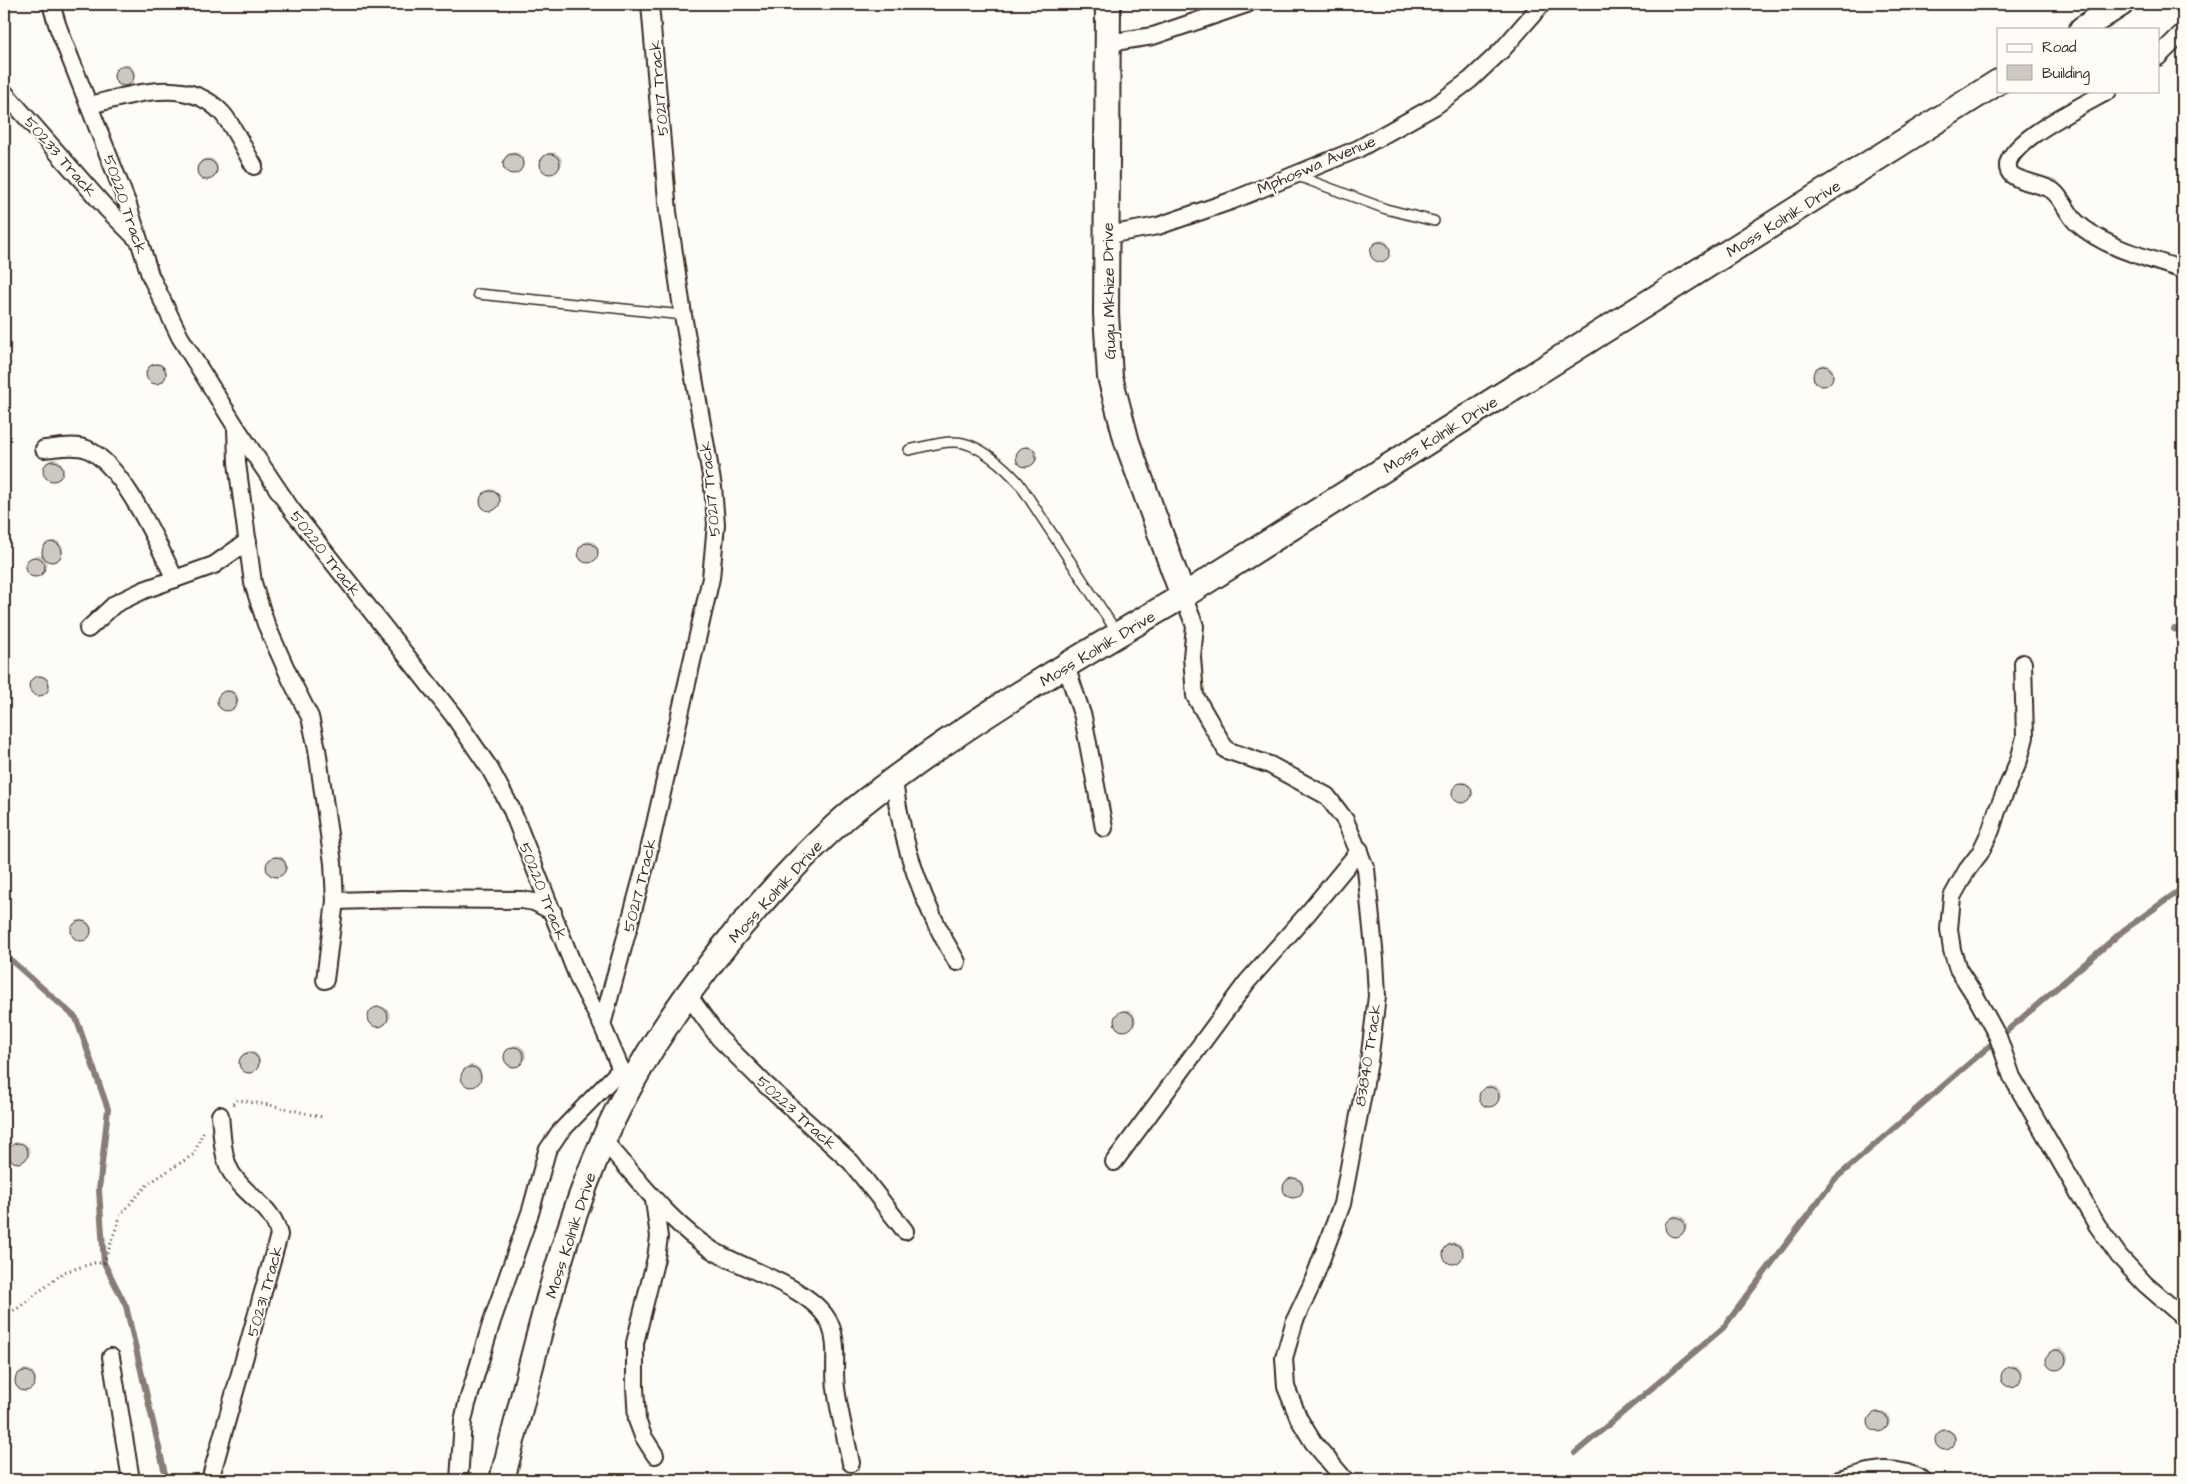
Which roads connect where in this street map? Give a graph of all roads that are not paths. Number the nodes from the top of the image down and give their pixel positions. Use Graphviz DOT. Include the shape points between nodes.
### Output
graph roads {
  1 [pos="51,4"];
  2 [pos="650,4"];
  3 [pos="1108,4"];
  4 [pos="1247,4"];
  5 [pos="1542,4"];
  6 [pos="2121,4"];
  7 [pos="2084,28"];
  8 [pos="2183,32"];
  9 [pos="1108,43"];
  10 [pos="2160,55"];
  11 [pos="1997,83"];
  12 [pos="4,92"];
  13 [pos="2106,92"];
  14 [pos="90,105"];
  15 [pos="4,106"];
  16 [pos="21,110"];
  17 [pos="254,166"];
  18 [pos="1294,175"];
  19 [pos="1434,221"];
  20 [pos="1107,235"];
  21 [pos="139,241"];
  22 [pos="2183,270"];
  23 [pos="478,294"];
  24 [pos="683,315"];
  25 [pos="236,428"];
  26 [pos="44,449"];
  27 [pos="909,450"];
  28 [pos="248,540"];
  29 [pos="176,579"];
  30 [pos="1183,596"];
  31 [pos="88,629"];
  32 [pos="1118,635"];
  33 [pos="2023,663"];
  34 [pos="1066,666"];
  35 [pos="894,781"];
  36 [pos="1104,828"];
  37 [pos="1360,850"];
  38 [pos="335,901"];
  39 [pos="553,912"];
  40 [pos="957,962"];
  41 [pos="325,980"];
  42 [pos="688,995"];
  43 [pos="602,1025"];
  44 [pos="625,1078"];
  45 [pos="220,1115"];
  46 [pos="603,1140"];
  47 [pos="1114,1162"];
  48 [pos="654,1199"];
  49 [pos="904,1230"];
  50 [pos="2183,1317"];
  51 [pos="112,1357"];
  52 [pos="655,1455"];
  53 [pos="851,1463"];
  54 [pos="131,1480"];
  55 [pos="210,1480"];
  56 [pos="459,1480"];
  57 [pos="502,1480"];
  58 [pos="1345,1480"];
  59 [pos="1839,1480"];
  60 [pos="1923,1480"];
  1 -- 14 [label="street, 50220 Track"];
  2 -- 24 [label="street, 50217 Track" via="668,212"];
  3 -- 9 [label="main road, Gugu Mkhize Drive"];
  4 -- 9 [label="street" via="1153,36"];
  5 -- 18 [label="street, Mphoswa Avenue" via="1502,50 1435,106 1358,149"];
  6 -- 7 [label="main road"];
  8 -- 10 [label="street"];
  9 -- 20 [label="main road, Gugu Mkhize Drive"];
  11 -- 30 [label="main road, Moss Kolnik Drive"];
  12 -- 16 [label="street, 50233 Track"];
  13 -- 22 [label="street" via="2028,137 2010,156 2009,171 2013,176 2054,192 2074,220 2103,240 2129,253"];
  14 -- 17 [label="street" via="163,90 183,91 202,98 222,113"];
  14 -- 21 [label="street, 50220 Track"];
  15 -- 16 [label="street"];
  16 -- 21 [label="street, 50233 Track"];
  18 -- 19 [label="lane" via="1386,209"];
  18 -- 20 [label="street, Mphoswa Avenue" via="1158,226"];
  20 -- 30 [label="main road, Gugu Mkhize Drive" via="1106,314 1110,377 1127,442"];
  21 -- 25 [label="street, 50220 Track" via="150,275 180,337"];
  23 -- 24 [label="lane"];
  24 -- 43 [label="street, 50217 Track" via="712,487 716,524 712,578 647,859"];
  25 -- 28 [label="street"];
  25 -- 39 [label="street, 50220 Track" via="291,509 482,756 510,808"];
  26 -- 29 [label="street" via="73,446 86,449 110,468 130,495"];
  27 -- 32 [label="lane" via="956,442 981,451 1007,469"];
  28 -- 29 [label="street" via="214,565"];
  28 -- 38 [label="street" via="253,583 266,624 310,717 333,863"];
  29 -- 31 [label="street" via="115,604"];
  30 -- 32 [label="main road, Moss Kolnik Drive"];
  30 -- 37 [label="street, 83840 Track" via="1195,626 1192,657 1195,696 1226,750 1270,765 1327,796 1345,820"];
  32 -- 34 [label="main road, Moss Kolnik Drive"];
  33 -- 50 [label="street" via="2026,737 1991,830 1952,897 1949,929 1952,950 1958,969 1998,1037 2012,1077 2097,1225 2125,1263"];
  34 -- 35 [label="main road, Moss Kolnik Drive"];
  34 -- 36 [label="street" via="1083,717"];
  35 -- 40 [label="street" via="898,814 922,895"];
  35 -- 42 [label="main road, Moss Kolnik Drive" via="812,847 725,945"];
  37 -- 47 [label="street" via="1247,982"];
  37 -- 58 [label="street, 83840 Track" via="1369,887 1377,996 1369,1062 1342,1204 1295,1320 1284,1358 1286,1387 1299,1419 1313,1442"];
  38 -- 39 [label="street" via="522,900"];
  38 -- 41 [label="street"];
  39 -- 43 [label="street, 50220 Track" via="579,980"];
  42 -- 44 [label="main road, Moss Kolnik Drive"];
  42 -- 49 [label="street, 50223 Track" via="720,1038 766,1085 851,1162"];
  43 -- 44 [label="street, 50220 Track"];
  44 -- 46 [label="main road, Moss Kolnik Drive"];
  44 -- 56 [label="street" via="566,1126 547,1151 531,1210 467,1404"];
  45 -- 55 [label="street, 50231 Track" via="231,1172 269,1212 279,1235"];
  46 -- 48 [label="street"];
  46 -- 57 [label="main road, Moss Kolnik Drive" via="556,1272"];
  48 -- 52 [label="street" via="658,1236 656,1258 636,1343 635,1387 637,1420"];
  48 -- 53 [label="street" via="688,1234 715,1252 807,1298 822,1311 834,1341 836,1386"];
  51 -- 54 [label="street"];
  59 -- 60 [label="street" via="1885,1469 1907,1472"];
}
